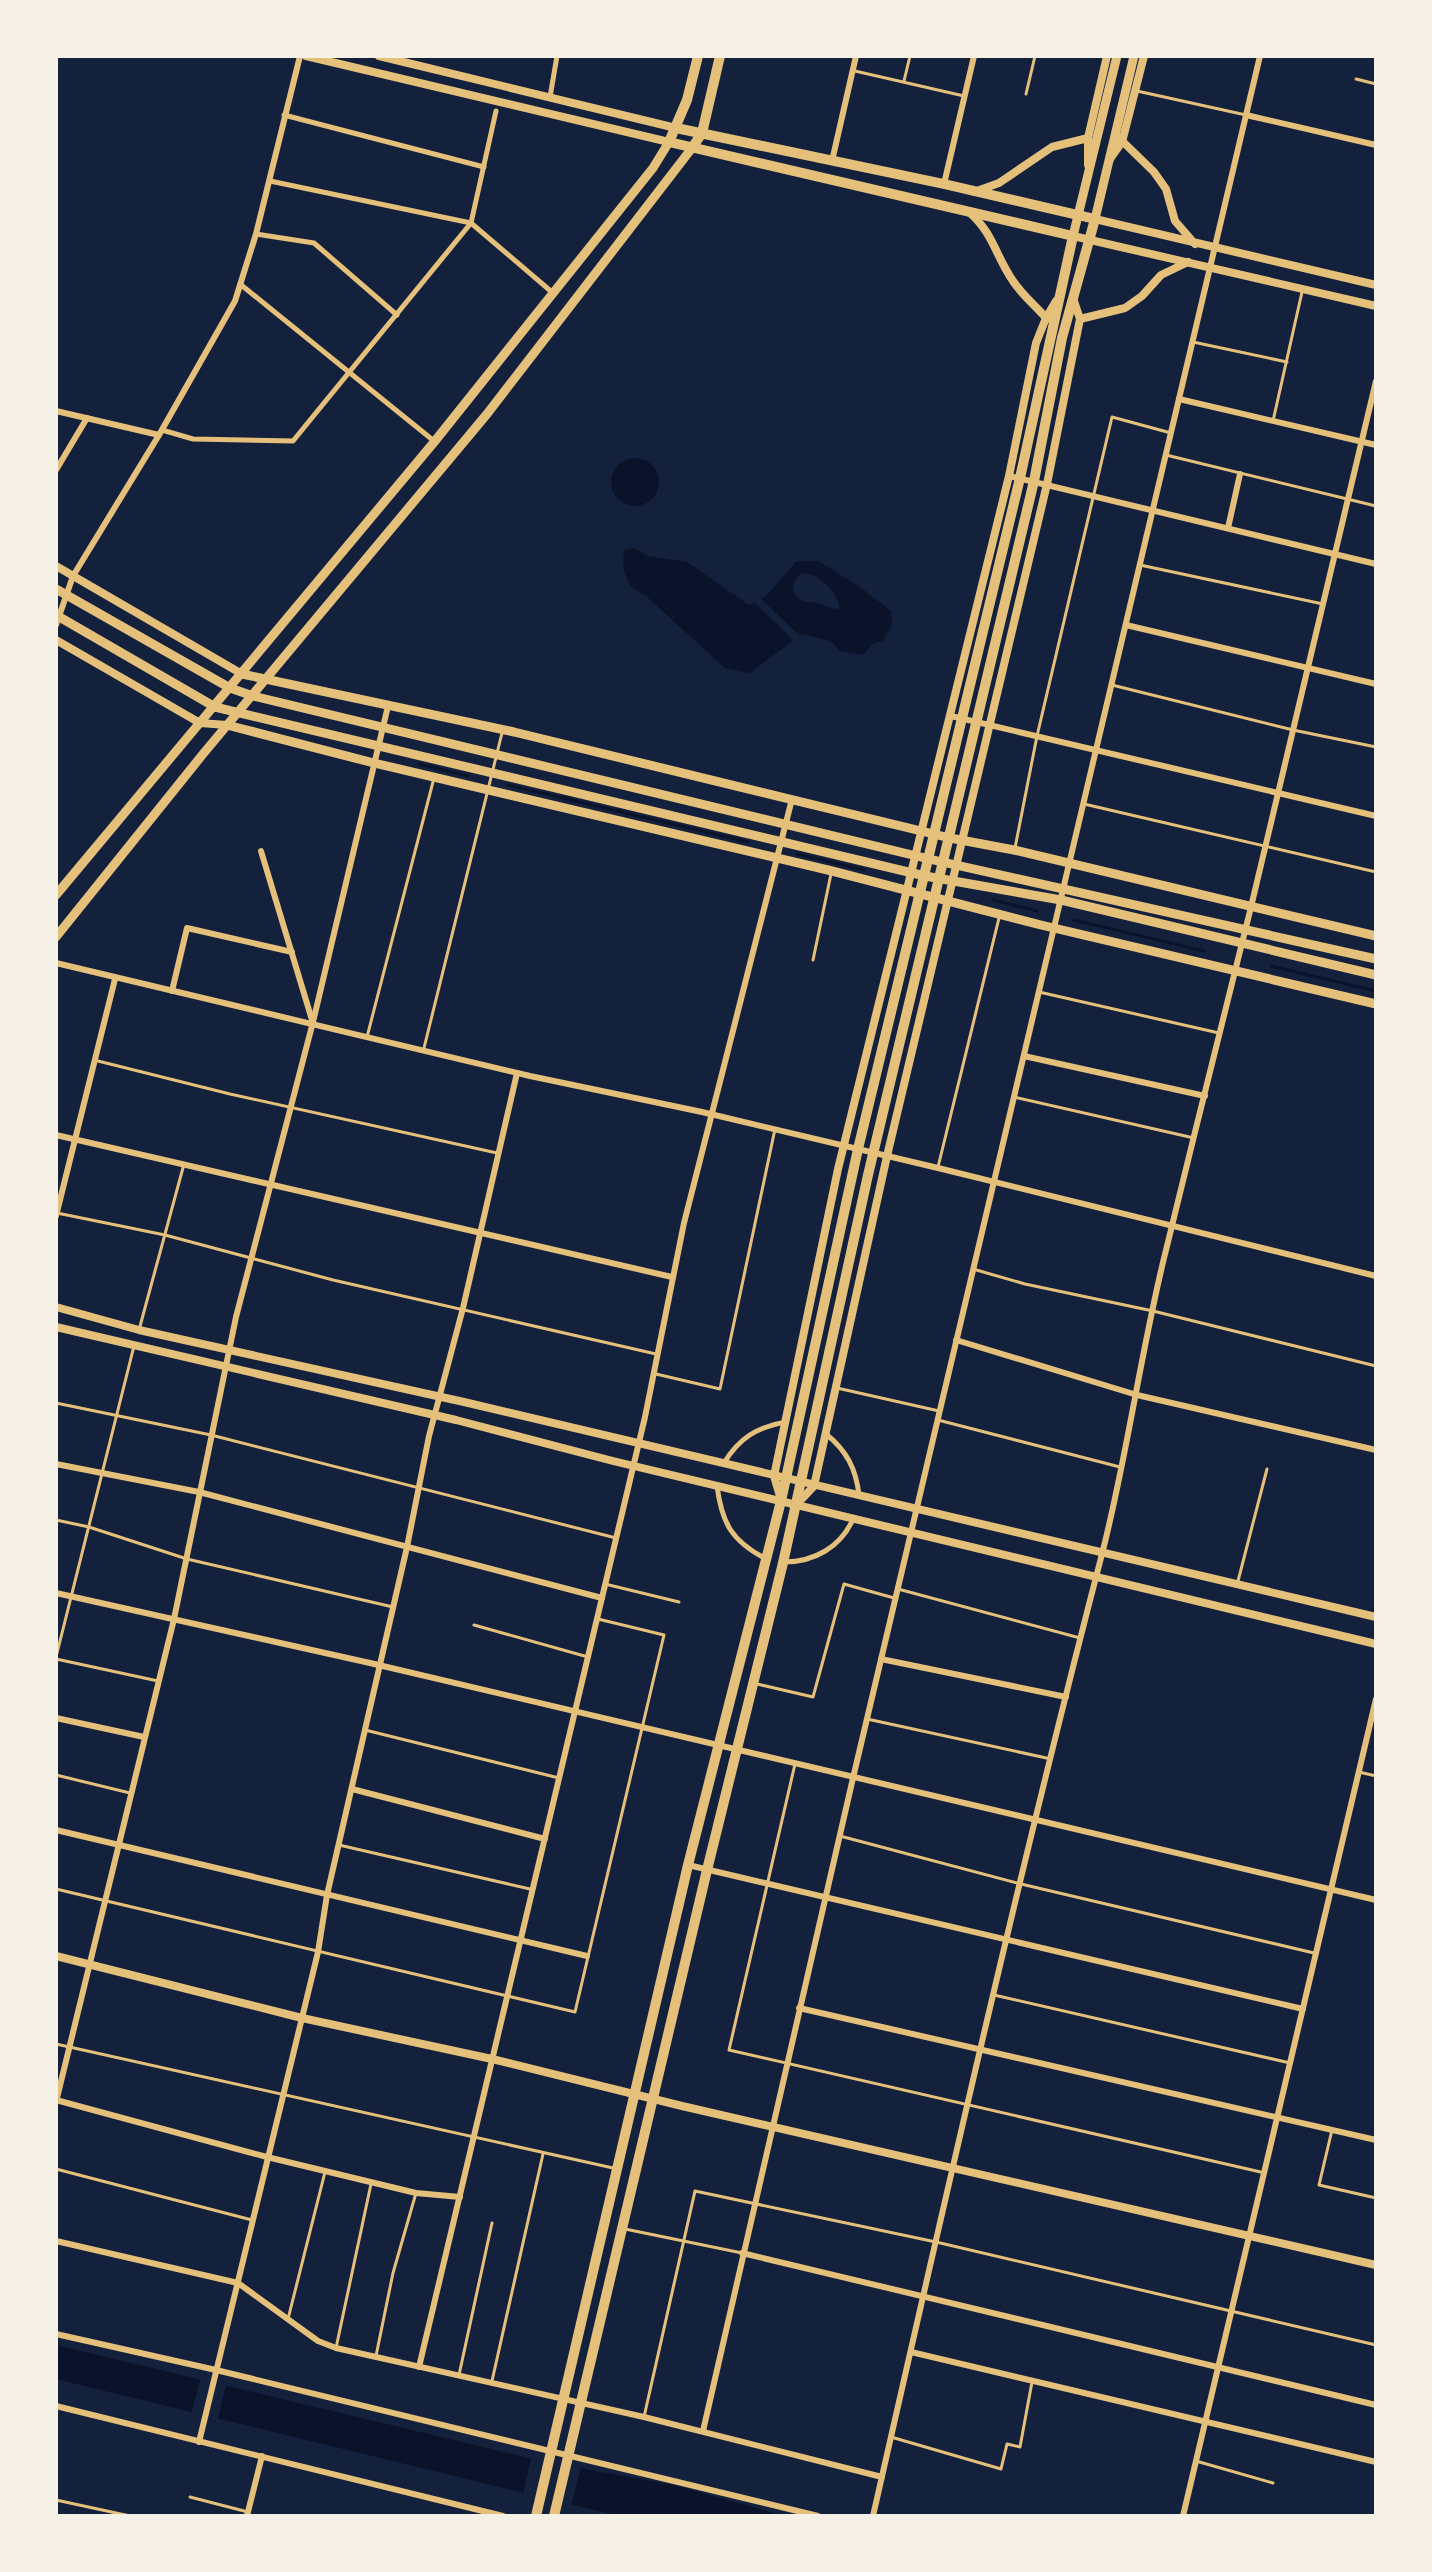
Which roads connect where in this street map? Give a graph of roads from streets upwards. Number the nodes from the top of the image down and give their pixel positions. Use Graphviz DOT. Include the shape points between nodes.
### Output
graph roads {
  1 [pos="303,56"];
  2 [pos="379,56"];
  3 [pos="557,56"];
  4 [pos="698,56"];
  5 [pos="720,56"];
  6 [pos="856,56"];
  7 [pos="974,56"];
  8 [pos="1107,56"];
  9 [pos="1117,56"];
  10 [pos="1134,56"];
  11 [pos="1144,56"];
  12 [pos="1260,56"];
  13 [pos="550,97"];
  14 [pos="496,111"];
  15 [pos="284,115"];
  16 [pos="1246,115"];
  17 [pos="676,128"];
  18 [pos="702,133"];
  19 [pos="1088,138"];
  20 [pos="1119,139"];
  21 [pos="669,142"];
  22 [pos="1376,145"];
  23 [pos="692,148"];
  24 [pos="832,161"];
  25 [pos="484,167"];
  26 [pos="1088,171"];
  27 [pos="270,181"];
  28 [pos="944,184"];
  29 [pos="974,192"];
  30 [pos="967,210"];
  31 [pos="1078,215"];
  32 [pos="1095,219"];
  33 [pos="471,223"];
  34 [pos="256,234"];
  35 [pos="1073,236"];
  36 [pos="1088,240"];
  37 [pos="1195,244"];
  38 [pos="1215,249"];
  39 [pos="1189,261"];
  40 [pos="1211,266"];
  41 [pos="240,284"];
  42 [pos="1376,285"];
  43 [pos="553,293"];
  44 [pos="1059,297"];
  45 [pos="1074,301"];
  46 [pos="1376,306"];
  47 [pos="397,315"];
  48 [pos="1046,318"];
  49 [pos="1080,319"];
  50 [pos="1054,330"];
  51 [pos="350,373"];
  52 [pos="1376,381"];
  53 [pos="1179,399"];
  54 [pos="56,411"];
  55 [pos="87,418"];
  56 [pos="160,433"];
  57 [pos="435,441"];
  58 [pos="1362,441"];
  59 [pos="1376,445"];
  60 [pos="57,468"];
  61 [pos="1240,474"];
  62 [pos="1015,477"];
  63 [pos="1034,481"];
  64 [pos="1047,484"];
  65 [pos="1152,510"];
  66 [pos="1228,528"];
  67 [pos="1335,554"];
  68 [pos="1376,564"];
  69 [pos="56,566"];
  70 [pos="73,576"];
  71 [pos="56,589"];
  72 [pos="67,596"];
  73 [pos="57,619"];
  74 [pos="1126,625"];
  75 [pos="56,640"];
  76 [pos="1308,668"];
  77 [pos="242,674"];
  78 [pos="266,680"];
  79 [pos="1376,684"];
  80 [pos="230,688"];
  81 [pos="253,696"];
  82 [pos="388,706"];
  83 [pos="215,707"];
  84 [pos="237,713"];
  85 [pos="951,716"];
  86 [pos="963,719"];
  87 [pos="976,722"];
  88 [pos="200,723"];
  89 [pos="227,725"];
  90 [pos="989,725"];
  91 [pos="383,726"];
  92 [pos="378,746"];
  93 [pos="1096,750"];
  94 [pos="374,763"];
  95 [pos="1278,793"];
  96 [pos="792,799"];
  97 [pos="1376,816"];
  98 [pos="786,824"];
  99 [pos="921,831"];
  100 [pos="934,834"];
  101 [pos="950,838"];
  102 [pos="782,841"];
  103 [pos="963,841"];
  104 [pos="261,851"];
  105 [pos="915,855"];
  106 [pos="778,858"];
  107 [pos="929,859"];
  108 [pos="944,862"];
  109 [pos="1069,863"];
  110 [pos="957,865"];
  111 [pos="911,872"];
  112 [pos="925,876"];
  113 [pos="940,879"];
  114 [pos="953,882"];
  115 [pos="1064,887"];
  116 [pos="907,891"];
  117 [pos="56,895"];
  118 [pos="921,895"];
  119 [pos="936,898"];
  120 [pos="1061,900"];
  121 [pos="949,901"];
  122 [pos="1251,907"];
  123 [pos="1054,928"];
  124 [pos="1245,928"];
  125 [pos="1376,936"];
  126 [pos="56,937"];
  127 [pos="1242,943"];
  128 [pos="292,952"];
  129 [pos="1376,959"];
  130 [pos="56,963"];
  131 [pos="1235,969"];
  132 [pos="1376,975"];
  133 [pos="115,979"];
  134 [pos="172,991"];
  135 [pos="1376,1004"];
  136 [pos="313,1022"];
  137 [pos="1024,1056"];
  138 [pos="517,1073"];
  139 [pos="1205,1096"];
  140 [pos="711,1115"];
  141 [pos="56,1135"];
  142 [pos="74,1139"];
  143 [pos="844,1146"];
  144 [pos="858,1149"];
  145 [pos="873,1153"];
  146 [pos="887,1156"];
  147 [pos="994,1181"];
  148 [pos="271,1184"];
  149 [pos="56,1214"];
  150 [pos="1173,1224"];
  151 [pos="480,1232"];
  152 [pos="1376,1276"];
  153 [pos="672,1277"];
  154 [pos="56,1307"];
  155 [pos="56,1327"];
  156 [pos="956,1340"];
  157 [pos="229,1349"];
  158 [pos="225,1366"];
  159 [pos="1137,1395"];
  160 [pos="439,1397"];
  161 [pos="435,1415"];
  162 [pos="787,1422"];
  163 [pos="826,1434"];
  164 [pos="638,1445"];
  165 [pos="1376,1450"];
  166 [pos="56,1464"];
  167 [pos="723,1465"];
  168 [pos="633,1466"];
  169 [pos="774,1476"];
  170 [pos="786,1480"];
  171 [pos="800,1482"];
  172 [pos="717,1485"];
  173 [pos="814,1486"];
  174 [pos="199,1492"];
  175 [pos="859,1496"];
  176 [pos="781,1501"];
  177 [pos="796,1505"];
  178 [pos="916,1510"];
  179 [pos="853,1519"];
  180 [pos="911,1533"];
  181 [pos="407,1547"];
  182 [pos="1102,1554"];
  183 [pos="767,1560"];
  184 [pos="783,1563"];
  185 [pos="1096,1575"];
  186 [pos="56,1593"];
  187 [pos="602,1598"];
  188 [pos="1376,1617"];
  189 [pos="174,1619"];
  190 [pos="1376,1644"];
  191 [pos="881,1659"];
  192 [pos="380,1665"];
  193 [pos="1066,1697"];
  194 [pos="1376,1699"];
  195 [pos="575,1711"];
  196 [pos="56,1718"];
  197 [pos="144,1737"];
  198 [pos="718,1746"];
  199 [pos="737,1750"];
  200 [pos="853,1778"];
  201 [pos="352,1789"];
  202 [pos="1037,1820"];
  203 [pos="56,1830"];
  204 [pos="545,1839"];
  205 [pos="118,1845"];
  206 [pos="688,1865"];
  207 [pos="707,1870"];
  208 [pos="1331,1888"];
  209 [pos="327,1895"];
  210 [pos="825,1898"];
  211 [pos="1376,1900"];
  212 [pos="520,1941"];
  213 [pos="1007,1942"];
  214 [pos="56,1956"];
  215 [pos="587,1956"];
  216 [pos="92,1964"];
  217 [pos="799,2008"];
  218 [pos="1303,2009"];
  219 [pos="302,2018"];
  220 [pos="981,2050"];
  221 [pos="492,2059"];
  222 [pos="634,2094"];
  223 [pos="653,2099"];
  224 [pos="56,2101"];
  225 [pos="1277,2118"];
  226 [pos="772,2126"];
  227 [pos="1376,2140"];
  228 [pos="267,2157"];
  229 [pos="953,2168"];
  230 [pos="460,2197"];
  231 [pos="1249,2235"];
  232 [pos="56,2241"];
  233 [pos="742,2253"];
  234 [pos="1376,2265"];
  235 [pos="238,2283"];
  236 [pos="923,2296"];
  237 [pos="56,2334"];
  238 [pos="911,2352"];
  239 [pos="419,2367"];
  240 [pos="1218,2367"];
  241 [pos="216,2370"];
  242 [pos="561,2400"];
  243 [pos="580,2404"];
  244 [pos="1376,2405"];
  245 [pos="56,2406"];
  246 [pos="1205,2422"];
  247 [pos="703,2431"];
  248 [pos="199,2442"];
  249 [pos="551,2452"];
  250 [pos="262,2456"];
  251 [pos="568,2457"];
  252 [pos="1376,2462"];
  253 [pos="882,2477"];
  254 [pos="247,2514"];
  255 [pos="503,2516"];
  256 [pos="536,2516"];
  257 [pos="554,2516"];
  258 [pos="818,2516"];
  259 [pos="873,2516"];
  260 [pos="1186,2516"];
  1 -- 15 [label="street"];
  1 -- 21 [label="street"];
  2 -- 13 [label="street"];
  3 -- 13 [label="street"];
  4 -- 17 [label="main road"];
  5 -- 18 [label="main road"];
  6 -- 24 [label="street"];
  7 -- 28 [label="street"];
  8 -- 19 [label="street"];
  9 -- 26 [label="main road"];
  10 -- 20 [label="main road"];
  11 -- 20 [label="street"];
  12 -- 16 [label="street"];
  13 -- 17 [label="street"];
  14 -- 25 [label="street"];
  15 -- 25 [label="street"];
  15 -- 27 [label="street"];
  16 -- 22 [label="street"];
  16 -- 38 [label="street"];
  17 -- 18 [label="main road"];
  17 -- 21 [label="main road"];
  18 -- 23 [label="main road"];
  18 -- 24 [label="main road"];
  19 -- 26 [label="street"];
  19 -- 29 [label="street" via="1052,147 999,183"];
  20 -- 32 [label="main road"];
  20 -- 37 [label="street" via="1154,172 1166,189 1175,221"];
  21 -- 23 [label="main road"];
  21 -- 43 [label="main road"];
  23 -- 30 [label="main road"];
  23 -- 78 [label="main road" via="487,414"];
  24 -- 28 [label="main road"];
  25 -- 33 [label="street"];
  26 -- 31 [label="main road"];
  27 -- 33 [label="street"];
  27 -- 34 [label="street"];
  28 -- 29 [label="main road"];
  29 -- 31 [label="main road"];
  30 -- 35 [label="main road"];
  30 -- 48 [label="street" via="992,238 1013,281"];
  31 -- 32 [label="main road"];
  31 -- 35 [label="main road"];
  32 -- 36 [label="main road"];
  32 -- 37 [label="street"];
  33 -- 43 [label="street"];
  33 -- 47 [label="street"];
  34 -- 41 [label="street"];
  34 -- 47 [label="street" via="314,243"];
  35 -- 36 [label="street"];
  35 -- 44 [label="main road"];
  36 -- 39 [label="street"];
  36 -- 45 [label="main road"];
  37 -- 38 [label="street"];
  38 -- 40 [label="street"];
  38 -- 42 [label="street"];
  39 -- 40 [label="street"];
  39 -- 49 [label="street" via="1173,266 1125,308"];
  40 -- 46 [label="street"];
  40 -- 53 [label="street"];
  41 -- 51 [label="street"];
  41 -- 56 [label="street"];
  43 -- 57 [label="main road"];
  44 -- 48 [label="street"];
  44 -- 50 [label="main road"];
  45 -- 49 [label="street"];
  45 -- 63 [label="main road"];
  47 -- 51 [label="street"];
  48 -- 50 [label="street"];
  48 -- 62 [label="street" via="1036,343"];
  49 -- 64 [label="street"];
  50 -- 62 [label="main road"];
  51 -- 56 [label="street" via="293,441 193,439"];
  51 -- 57 [label="street"];
  52 -- 58 [label="street"];
  53 -- 58 [label="street"];
  53 -- 65 [label="street"];
  54 -- 55 [label="street"];
  55 -- 56 [label="street"];
  55 -- 60 [label="street"];
  56 -- 70 [label="street"];
  57 -- 77 [label="main road"];
  58 -- 59 [label="street"];
  58 -- 67 [label="street"];
  61 -- 66 [label="street"];
  62 -- 63 [label="street"];
  62 -- 85 [label="street"];
  62 -- 86 [label="main road"];
  63 -- 64 [label="street"];
  63 -- 87 [label="main road"];
  64 -- 65 [label="street"];
  64 -- 90 [label="street"];
  65 -- 66 [label="street"];
  65 -- 74 [label="street"];
  66 -- 67 [label="street"];
  67 -- 68 [label="street"];
  67 -- 76 [label="street"];
  69 -- 70 [label="street"];
  70 -- 72 [label="street"];
  70 -- 77 [label="street"];
  71 -- 72 [label="main road"];
  72 -- 73 [label="street"];
  72 -- 80 [label="main road"];
  73 -- 83 [label="main road"];
  74 -- 76 [label="street"];
  74 -- 93 [label="street"];
  75 -- 88 [label="street"];
  76 -- 79 [label="street"];
  76 -- 95 [label="street"];
  77 -- 78 [label="main road"];
  77 -- 80 [label="main road"];
  78 -- 81 [label="main road"];
  78 -- 82 [label="main road"];
  80 -- 81 [label="main road"];
  80 -- 83 [label="main road"];
  81 -- 84 [label="main road"];
  81 -- 91 [label="main road"];
  82 -- 91 [label="street"];
  82 -- 96 [label="main road"];
  83 -- 84 [label="main road"];
  83 -- 88 [label="main road"];
  84 -- 89 [label="main road"];
  84 -- 92 [label="main road"];
  85 -- 86 [label="street"];
  85 -- 99 [label="street"];
  86 -- 87 [label="street"];
  86 -- 100 [label="main road"];
  87 -- 90 [label="street"];
  87 -- 101 [label="main road"];
  88 -- 89 [label="street"];
  88 -- 117 [label="main road"];
  89 -- 94 [label="main road"];
  89 -- 126 [label="main road"];
  90 -- 93 [label="street"];
  90 -- 103 [label="street"];
  91 -- 92 [label="street"];
  91 -- 98 [label="main road"];
  92 -- 94 [label="street"];
  92 -- 102 [label="main road"];
  93 -- 95 [label="street"];
  93 -- 109 [label="street"];
  94 -- 106 [label="main road"];
  94 -- 136 [label="street"];
  95 -- 97 [label="street"];
  95 -- 122 [label="street"];
  96 -- 98 [label="street"];
  96 -- 99 [label="main road"];
  98 -- 102 [label="street"];
  98 -- 105 [label="main road"];
  99 -- 100 [label="main road"];
  99 -- 105 [label="street"];
  100 -- 101 [label="main road"];
  100 -- 107 [label="main road"];
  101 -- 103 [label="main road"];
  101 -- 108 [label="main road"];
  102 -- 106 [label="street"];
  102 -- 111 [label="main road"];
  103 -- 109 [label="main road"];
  103 -- 110 [label="street"];
  104 -- 128 [label="street"];
  105 -- 107 [label="main road"];
  105 -- 111 [label="street"];
  106 -- 116 [label="main road"];
  106 -- 140 [label="street"];
  107 -- 108 [label="main road"];
  107 -- 112 [label="main road"];
  108 -- 110 [label="main road"];
  108 -- 113 [label="main road"];
  109 -- 115 [label="street"];
  109 -- 122 [label="main road"];
  110 -- 114 [label="street"];
  110 -- 115 [label="main road"];
  111 -- 112 [label="main road"];
  111 -- 116 [label="street"];
  112 -- 113 [label="main road"];
  112 -- 118 [label="main road"];
  113 -- 114 [label="main road"];
  113 -- 119 [label="main road"];
  114 -- 120 [label="main road"];
  114 -- 121 [label="street"];
  115 -- 120 [label="street"];
  115 -- 124 [label="main road"];
  116 -- 118 [label="main road"];
  116 -- 143 [label="street"];
  118 -- 119 [label="main road"];
  118 -- 144 [label="main road"];
  119 -- 121 [label="main road"];
  119 -- 145 [label="main road"];
  120 -- 123 [label="street"];
  120 -- 127 [label="main road"];
  121 -- 123 [label="main road"];
  121 -- 146 [label="street"];
  122 -- 124 [label="street"];
  122 -- 125 [label="main road"];
  123 -- 131 [label="main road"];
  123 -- 137 [label="street"];
  124 -- 127 [label="street"];
  124 -- 129 [label="main road"];
  127 -- 131 [label="street"];
  127 -- 132 [label="main road"];
  128 -- 134 [label="street" via="187,928"];
  128 -- 136 [label="street"];
  130 -- 133 [label="street"];
  131 -- 135 [label="main road"];
  131 -- 139 [label="street"];
  133 -- 134 [label="street"];
  133 -- 142 [label="street"];
  134 -- 136 [label="street"];
  136 -- 138 [label="street"];
  136 -- 148 [label="street"];
  137 -- 139 [label="street"];
  137 -- 147 [label="street"];
  138 -- 140 [label="street"];
  138 -- 151 [label="street"];
  139 -- 150 [label="street"];
  140 -- 143 [label="street"];
  140 -- 153 [label="street"];
  141 -- 142 [label="street"];
  142 -- 148 [label="street"];
  142 -- 149 [label="street"];
  143 -- 144 [label="street"];
  143 -- 162 [label="street"];
  144 -- 145 [label="street"];
  144 -- 170 [label="main road"];
  145 -- 146 [label="street"];
  145 -- 171 [label="main road"];
  146 -- 147 [label="street"];
  146 -- 163 [label="street"];
  147 -- 150 [label="street"];
  147 -- 156 [label="street"];
  148 -- 151 [label="street"];
  148 -- 157 [label="street"];
  150 -- 152 [label="street"];
  150 -- 159 [label="street"];
  151 -- 153 [label="street"];
  151 -- 160 [label="street"];
  153 -- 164 [label="street"];
  154 -- 157 [label="street"];
  155 -- 158 [label="street"];
  156 -- 159 [label="street"];
  156 -- 178 [label="street"];
  157 -- 158 [label="street"];
  157 -- 160 [label="street"];
  158 -- 161 [label="street"];
  158 -- 174 [label="street"];
  159 -- 165 [label="street"];
  159 -- 182 [label="street"];
  160 -- 161 [label="street"];
  160 -- 164 [label="street"];
  161 -- 168 [label="street"];
  161 -- 181 [label="street"];
  162 -- 167 [label="street" via="754,1431"];
  162 -- 169 [label="street"];
  163 -- 173 [label="street"];
  163 -- 175 [label="street" via="852,1464"];
  164 -- 167 [label="street"];
  164 -- 168 [label="street"];
  166 -- 174 [label="street"];
  167 -- 169 [label="street"];
  168 -- 172 [label="street"];
  168 -- 187 [label="street"];
  169 -- 170 [label="street"];
  169 -- 176 [label="street"];
  170 -- 171 [label="street"];
  170 -- 176 [label="main road"];
  171 -- 173 [label="street"];
  171 -- 177 [label="main road"];
  172 -- 176 [label="street"];
  172 -- 183 [label="street" via="730,1532"];
  173 -- 175 [label="street"];
  173 -- 177 [label="street"];
  174 -- 181 [label="street"];
  174 -- 189 [label="street"];
  175 -- 178 [label="street"];
  176 -- 177 [label="street"];
  176 -- 183 [label="main road"];
  177 -- 179 [label="street"];
  177 -- 184 [label="main road"];
  178 -- 180 [label="street"];
  178 -- 182 [label="street"];
  179 -- 180 [label="street"];
  179 -- 184 [label="street" via="837,1543 817,1557"];
  180 -- 185 [label="street"];
  180 -- 191 [label="street"];
  181 -- 187 [label="street"];
  181 -- 192 [label="street"];
  182 -- 185 [label="street"];
  182 -- 188 [label="street"];
  183 -- 198 [label="main road"];
  184 -- 199 [label="main road"];
  185 -- 190 [label="street"];
  185 -- 193 [label="street"];
  186 -- 189 [label="street"];
  187 -- 195 [label="street"];
  189 -- 192 [label="street"];
  189 -- 197 [label="street"];
  191 -- 193 [label="street"];
  191 -- 200 [label="street"];
  192 -- 195 [label="street"];
  192 -- 201 [label="street"];
  193 -- 202 [label="street"];
  194 -- 208 [label="street"];
  195 -- 198 [label="street"];
  195 -- 204 [label="street"];
  196 -- 197 [label="street"];
  197 -- 205 [label="street"];
  198 -- 199 [label="street"];
  198 -- 206 [label="main road"];
  199 -- 200 [label="street"];
  199 -- 207 [label="main road"];
  200 -- 202 [label="street"];
  200 -- 210 [label="street"];
  201 -- 204 [label="street"];
  201 -- 209 [label="street"];
  202 -- 208 [label="street"];
  202 -- 213 [label="street"];
  203 -- 205 [label="street"];
  204 -- 212 [label="street"];
  205 -- 209 [label="street"];
  205 -- 216 [label="street"];
  206 -- 207 [label="street"];
  206 -- 222 [label="main road"];
  207 -- 210 [label="street"];
  207 -- 223 [label="main road"];
  208 -- 211 [label="street"];
  208 -- 218 [label="street"];
  209 -- 212 [label="street"];
  209 -- 219 [label="street"];
  210 -- 213 [label="street"];
  210 -- 217 [label="street"];
  212 -- 215 [label="street"];
  212 -- 221 [label="street"];
  213 -- 218 [label="street"];
  213 -- 220 [label="street"];
  214 -- 216 [label="street"];
  216 -- 219 [label="street"];
  216 -- 224 [label="street"];
  217 -- 220 [label="street"];
  217 -- 226 [label="street"];
  218 -- 225 [label="street"];
  219 -- 221 [label="street"];
  219 -- 228 [label="street"];
  220 -- 225 [label="street"];
  220 -- 229 [label="street"];
  221 -- 222 [label="street"];
  221 -- 230 [label="street"];
  222 -- 223 [label="street"];
  222 -- 242 [label="main road"];
  223 -- 226 [label="street"];
  223 -- 243 [label="main road"];
  224 -- 228 [label="street"];
  225 -- 227 [label="street"];
  225 -- 231 [label="street"];
  226 -- 229 [label="street"];
  226 -- 233 [label="street"];
  228 -- 230 [label="street" via="416,2193"];
  228 -- 235 [label="street"];
  229 -- 231 [label="street"];
  229 -- 236 [label="street"];
  230 -- 239 [label="street"];
  231 -- 234 [label="street"];
  231 -- 240 [label="street"];
  232 -- 235 [label="street"];
  233 -- 236 [label="street"];
  233 -- 247 [label="street"];
  235 -- 239 [label="street" via="318,2341"];
  235 -- 241 [label="street"];
  236 -- 238 [label="street"];
  236 -- 240 [label="street"];
  237 -- 241 [label="street"];
  238 -- 246 [label="street"];
  238 -- 253 [label="street"];
  239 -- 242 [label="street"];
  240 -- 244 [label="street"];
  240 -- 246 [label="street"];
  241 -- 248 [label="street"];
  241 -- 249 [label="street"];
  242 -- 243 [label="street"];
  242 -- 249 [label="main road"];
  243 -- 247 [label="street"];
  243 -- 251 [label="main road"];
  245 -- 248 [label="street"];
  246 -- 252 [label="street"];
  246 -- 260 [label="street"];
  247 -- 253 [label="street"];
  248 -- 250 [label="street"];
  249 -- 251 [label="street"];
  249 -- 256 [label="main road"];
  250 -- 254 [label="street"];
  250 -- 255 [label="street"];
  251 -- 257 [label="main road"];
  251 -- 258 [label="street"];
  253 -- 259 [label="street"];
}
